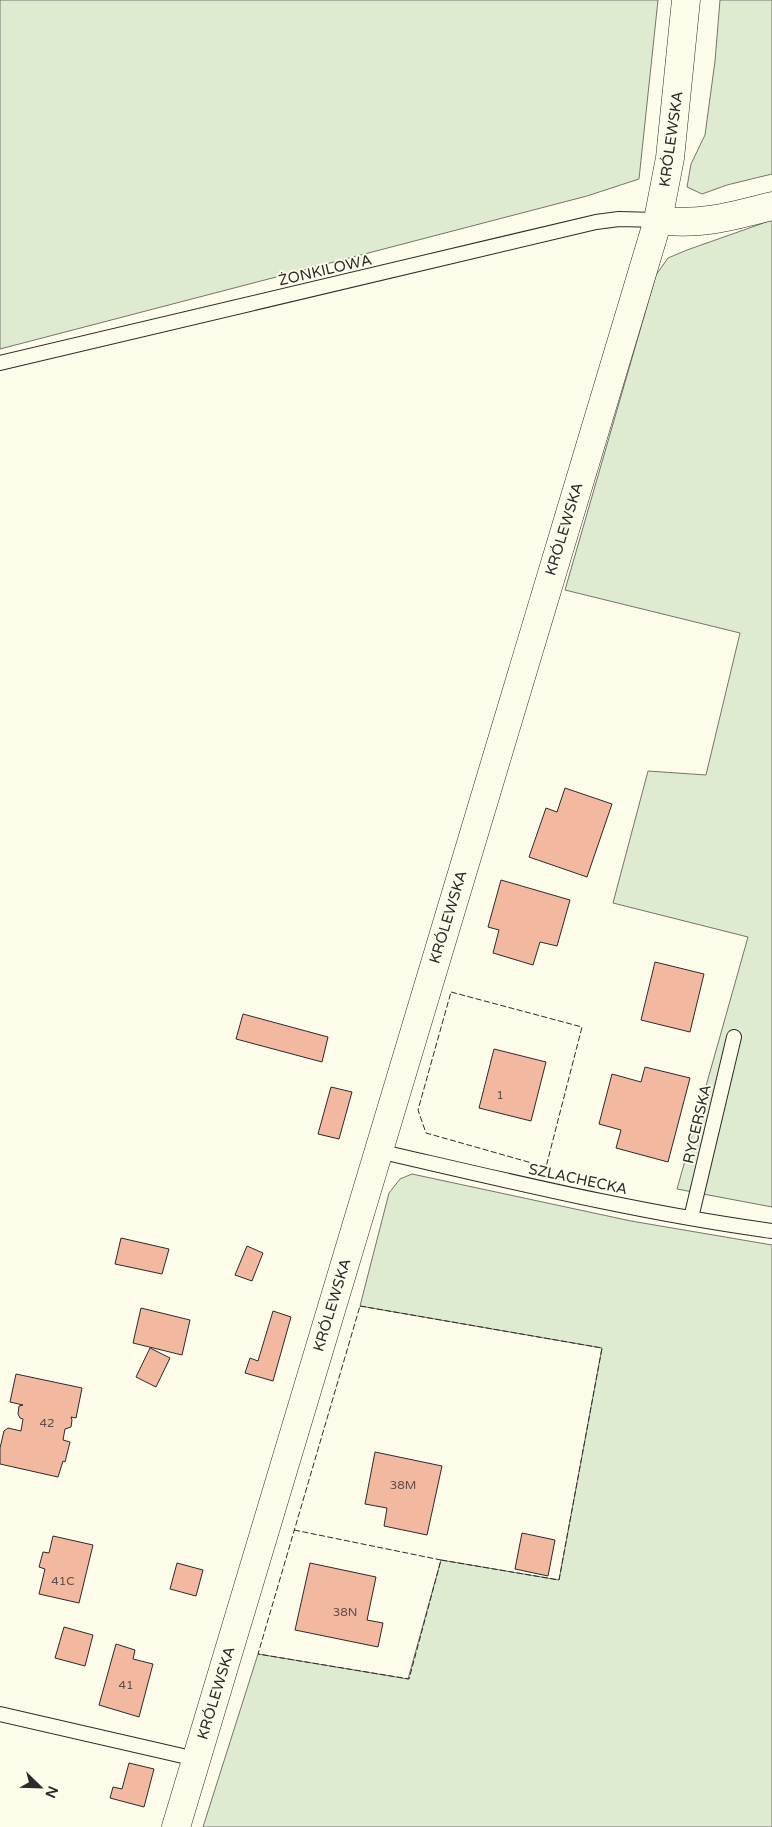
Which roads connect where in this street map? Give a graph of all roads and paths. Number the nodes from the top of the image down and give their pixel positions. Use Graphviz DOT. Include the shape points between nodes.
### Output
graph roads {
  1 [pos="686,0"];
  2 [pos="772,206"];
  3 [pos="658,220"];
  4 [pos="0,363"];
  5 [pos="734,1037"];
  6 [pos="378,1151"];
  7 [pos="691,1218"];
  8 [pos="772,1231"];
  9 [pos="0,1714"];
  10 [pos="196,1759"];
  11 [pos="176,1827"];
  1 -- 3 [label="street, KRÓLEWSKA" via="670,158"];
  2 -- 3 [label="street" via="704,222"];
  3 -- 4 [label="lane, ŻONKILOWA" via="596,222"];
  3 -- 6 [label="street, KRÓLEWSKA"];
  5 -- 7 [label="lane, RYCERSKA"];
  6 -- 7 [label="lane, SZLACHECKA"];
  6 -- 10 [label="street, KRÓLEWSKA"];
  7 -- 8 [label="lane, SZLACHECKA"];
  9 -- 10 [label="lane"];
  10 -- 11 [label="street, KRÓLEWSKA"];
}
